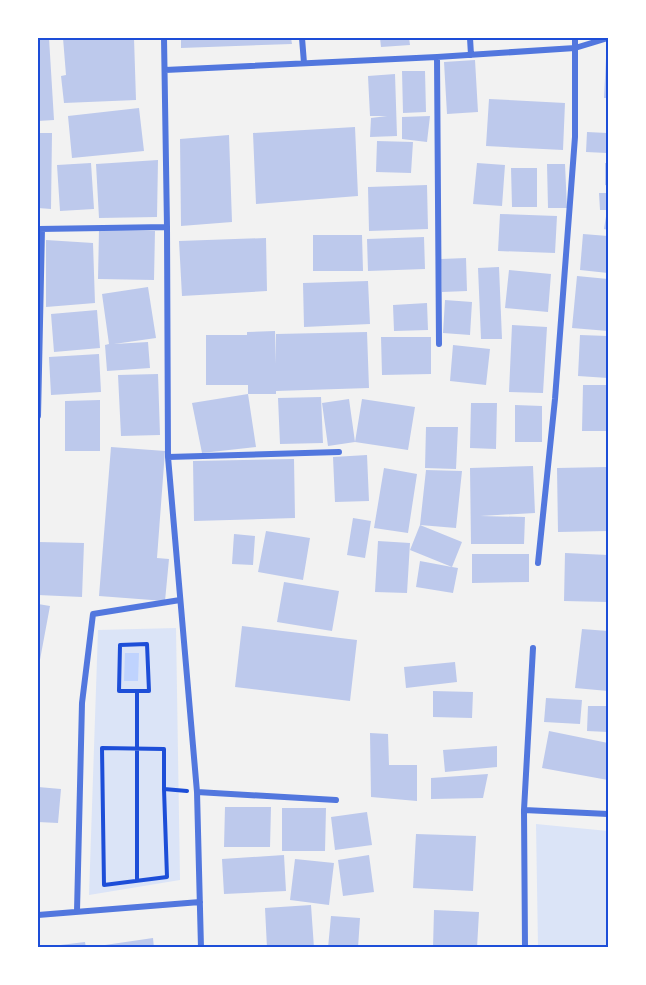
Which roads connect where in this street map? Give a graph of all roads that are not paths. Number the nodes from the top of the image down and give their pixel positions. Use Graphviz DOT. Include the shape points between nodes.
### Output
graph roads {
  1 [pos="164,38"];
  2 [pos="302,38"];
  3 [pos="470,38"];
  4 [pos="575,38"];
  5 [pos="608,38"];
  6 [pos="575,48"];
  7 [pos="471,55"];
  8 [pos="437,57"];
  9 [pos="304,63"];
  10 [pos="165,70"];
  11 [pos="167,226"];
  12 [pos="40,229"];
  13 [pos="439,344"];
  14 [pos="38,416"];
  15 [pos="339,452"];
  16 [pos="168,457"];
  17 [pos="538,563"];
  18 [pos="180,600"];
  19 [pos="533,648"];
  20 [pos="197,792"];
  21 [pos="336,800"];
  22 [pos="524,810"];
  23 [pos="609,814"];
  24 [pos="200,902"];
  25 [pos="77,910"];
  26 [pos="38,915"];
  27 [pos="201,948"];
  28 [pos="525,948"];
  1 -- 10 [label="street"];
  2 -- 9 [label="street"];
  3 -- 7 [label="street"];
  4 -- 6 [label="street"];
  5 -- 6 [label="street"];
  6 -- 7 [label="street"];
  6 -- 17 [label="street" via="575,137"];
  7 -- 8 [label="street"];
  8 -- 9 [label="street"];
  8 -- 13 [label="street"];
  9 -- 10 [label="street"];
  10 -- 11 [label="street"];
  11 -- 12 [label="street"];
  11 -- 16 [label="street"];
  12 -- 14 [label="street"];
  15 -- 16 [label="street"];
  16 -- 18 [label="street"];
  18 -- 20 [label="street"];
  18 -- 25 [label="street" via="93,614 82,703"];
  19 -- 22 [label="street"];
  20 -- 21 [label="street"];
  20 -- 24 [label="street"];
  22 -- 23 [label="street"];
  22 -- 28 [label="street"];
  24 -- 25 [label="street"];
  24 -- 27 [label="street"];
  25 -- 26 [label="street"];
}
